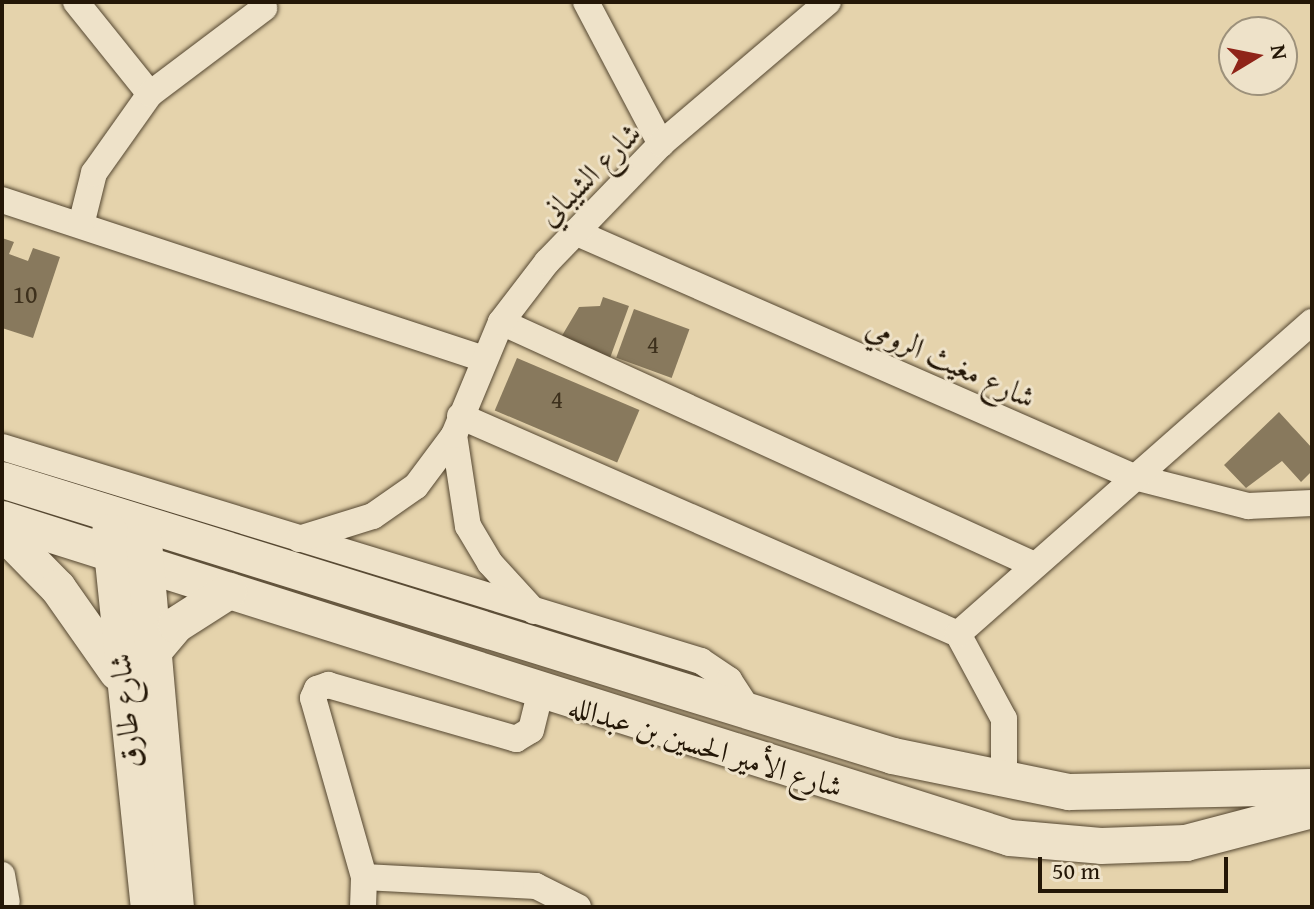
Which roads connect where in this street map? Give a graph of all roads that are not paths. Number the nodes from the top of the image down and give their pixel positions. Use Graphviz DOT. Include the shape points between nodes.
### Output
graph roads {
  1 [pos="76,2"];
  2 [pos="586,2"];
  3 [pos="828,2"];
  4 [pos="264,8"];
  5 [pos="150,94"];
  6 [pos="661,144"];
  7 [pos="2,200"];
  8 [pos="81,225"];
  9 [pos="575,232"];
  10 [pos="501,322"];
  11 [pos="1312,322"];
  12 [pos="481,358"];
  13 [pos="457,426"];
  14 [pos="2,447"];
  15 [pos="1134,477"];
  16 [pos="2,480"];
  17 [pos="1312,503"];
  18 [pos="109,515"];
  19 [pos="2,519"];
  20 [pos="142,526"];
  21 [pos="2,531"];
  22 [pos="298,539"];
  23 [pos="111,553"];
  24 [pos="145,563"];
  25 [pos="1030,563"];
  26 [pos="229,591"];
  27 [pos="537,614"];
  28 [pos="958,634"];
  29 [pos="135,667"];
  30 [pos="540,694"];
  31 [pos="748,709"];
  32 [pos="893,756"];
  33 [pos="1004,782"];
  34 [pos="829,784"];
  35 [pos="1312,787"];
  36 [pos="1312,810"];
  37 [pos="2,875"];
  38 [pos="364,877"];
  39 [pos="7,902"];
  40 [pos="149,907"];
  41 [pos="176,907"];
  42 [pos="363,907"];
  43 [pos="578,907"];
  1 -- 5 [label="street"];
  2 -- 6 [label="street"];
  3 -- 6 [label="street, شارع الشيباني"];
  4 -- 5 [label="street"];
  5 -- 8 [label="street" via="94,173"];
  6 -- 9 [label="street, شارع الشيباني"];
  7 -- 8 [label="street"];
  8 -- 12 [label="street"];
  9 -- 10 [label="street, شارع الشيباني"];
  9 -- 15 [label="street, شارع مغيث الرومي"];
  10 -- 12 [label="street, شارع الشيباني"];
  10 -- 25 [label="street"];
  11 -- 15 [label="street"];
  12 -- 13 [label="street, شارع الشيباني"];
  13 -- 22 [label="street, شارع الشيباني" via="434,467 396,502 350,527"];
  13 -- 27 [label="street, شارع الشيباني" via="468,526 490,563"];
  13 -- 28 [label="street"];
  14 -- 22 [label="street"];
  15 -- 17 [label="street, شارع مغيث الرومي" via="1248,506"];
  15 -- 25 [label="street"];
  16 -- 18 [label="main road, شارع الأمير الحسين بن عبدالله"];
  18 -- 20 [label="main road, شارع الأمير الحسين بن عبدالله"];
  18 -- 23 [label="main road, شارع طارق"];
  19 -- 23 [label="main road, شارع الأمير الحسين بن عبدالله"];
  20 -- 24 [label="main road, شارع طارق"];
  20 -- 31 [label="main road, شارع الأمير الحسين بن عبدالله"];
  21 -- 29 [label="main road"];
  22 -- 27 [label="street"];
  23 -- 24 [label="main road, شارع الأمير الحسين بن عبدالله"];
  23 -- 29 [label="main road, شارع طارق"];
  24 -- 26 [label="main road, شارع الأمير الحسين بن عبدالله"];
  24 -- 29 [label="main road, شارع طارق"];
  25 -- 28 [label="street"];
  26 -- 29 [label="main road" via="176,625"];
  26 -- 30 [label="main road, شارع الأمير الحسين بن عبدالله"];
  27 -- 31 [label="street" via="701,661 729,680"];
  28 -- 33 [label="street" via="1004,719"];
  29 -- 40 [label="main road, شارع طارق"];
  29 -- 41 [label="main road, شارع طارق"];
  30 -- 34 [label="main road, شارع الأمير الحسين بن عبدالله"];
  30 -- 38 [label="street" via="531,730 516,739 328,685 317,689 313,698"];
  31 -- 32 [label="main road, شارع الأمير الحسين بن عبدالله"];
  32 -- 33 [label="main road, شارع الأمير الحسين بن عبدالله"];
  32 -- 34 [label="main road" via="885,776"];
  33 -- 35 [label="main road, شارع الأمير الحسين بن عبدالله" via="1069,792"];
  34 -- 36 [label="main road, شارع الأمير الحسين بن عبدالله" via="1010,838 1101,846 1229,837"];
  37 -- 39 [label="street"];
  38 -- 42 [label="street"];
  38 -- 43 [label="street" via="536,886"];
}
